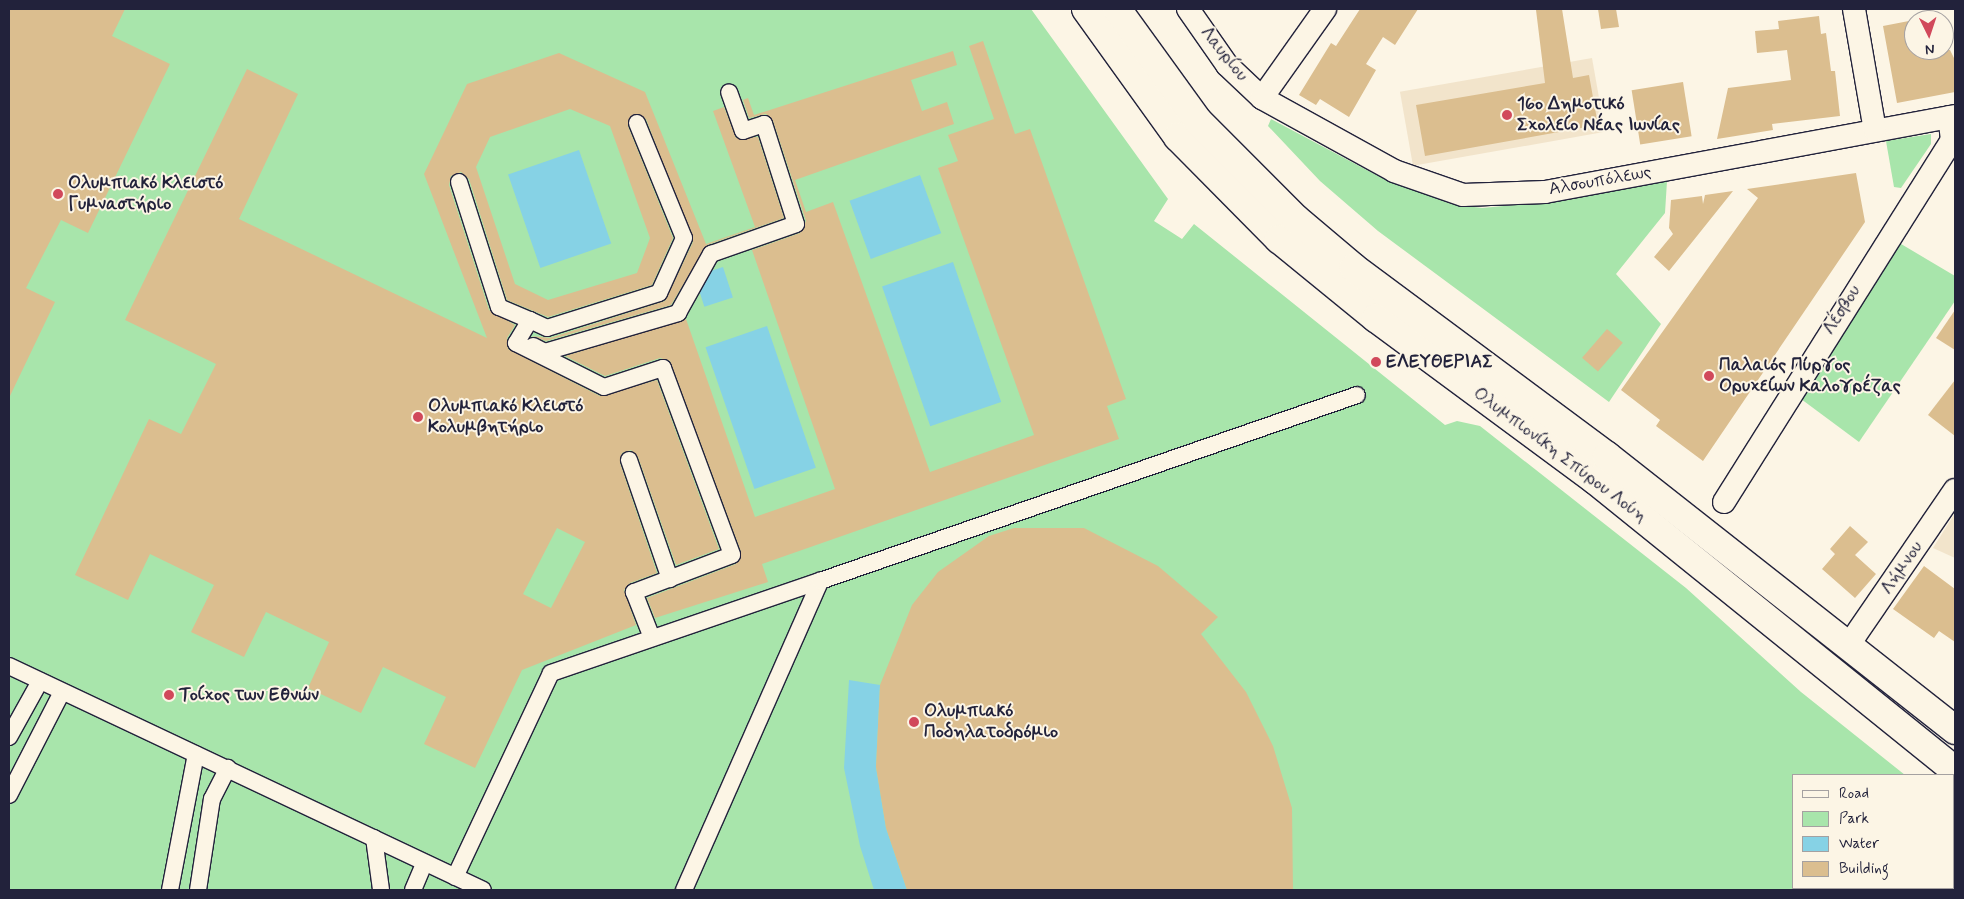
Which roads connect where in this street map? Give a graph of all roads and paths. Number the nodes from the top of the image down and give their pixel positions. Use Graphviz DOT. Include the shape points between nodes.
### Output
graph roads {
  1 [pos="1086,9"];
  2 [pos="1117,9"];
  3 [pos="1188,9"];
  4 [pos="1325,9"];
  5 [pos="1854,9"];
  6 [pos="729,92"];
  7 [pos="1262,98"];
  8 [pos="1952,117"];
  9 [pos="637,123"];
  10 [pos="1875,130"];
  11 [pos="459,182"];
  12 [pos="530,320"];
  13 [pos="518,339"];
  14 [pos="1357,395"];
  15 [pos="629,460"];
  16 [pos="1955,490"];
  17 [pos="1724,502"];
  18 [pos="670,579"];
  19 [pos="820,581"];
  20 [pos="652,638"];
  21 [pos="1848,646"];
  22 [pos="9,666"];
  23 [pos="40,681"];
  24 [pos="62,692"];
  25 [pos="1955,730"];
  26 [pos="9,737"];
  27 [pos="196,754"];
  28 [pos="228,768"];
  29 [pos="1955,770"];
  30 [pos="9,795"];
  31 [pos="374,838"];
  32 [pos="424,864"];
  33 [pos="455,877"];
  34 [pos="170,890"];
  35 [pos="198,890"];
  36 [pos="381,890"];
  37 [pos="413,890"];
  38 [pos="483,890"];
  39 [pos="684,890"];
  1 -- 29 [label="main road, Ολυμπιονίκη Σπύρου Λούη" via="1178,137 1279,239 1376,318 1595,480"];
  2 -- 21 [label="main road, Ολυμπιονίκη Σπύρου Λούη" via="1198,121 1296,219 1361,274 1607,456"];
  3 -- 7 [label="street, Λαυρίου" via="1228,65"];
  4 -- 7 [label="street"];
  5 -- 10 [label="street"];
  6 -- 13 [label="street" via="743,131 764,124 796,224 711,254 678,313 545,352"];
  7 -- 10 [label="street, Αλσουπόλεως" via="1394,171 1463,195 1545,192"];
  8 -- 10 [label="street, Αλσουπόλεως"];
  8 -- 17 [label="street, Λέσβου" via="1952,140"];
  9 -- 12 [label="street" via="684,238 659,293 547,328"];
  11 -- 12 [label="street" via="499,307"];
  12 -- 13 [label="street"];
  13 -- 18 [label="street" via="516,343 604,387 663,368 732,555"];
  14 -- 19 [label="street"];
  15 -- 18 [label="street"];
  16 -- 21 [label="street, Λήμνου"];
  18 -- 20 [label="street" via="634,592"];
  19 -- 20 [label="street"];
  19 -- 39 [label="street"];
  20 -- 33 [label="street" via="551,673"];
  21 -- 25 [label="main road, Ολυμπιονίκη Σπύρου Λούη"];
  22 -- 23 [label="street"];
  23 -- 24 [label="street"];
  23 -- 26 [label="street"];
  24 -- 27 [label="street"];
  24 -- 30 [label="street"];
  27 -- 28 [label="street"];
  27 -- 34 [label="street"];
  28 -- 31 [label="street"];
  28 -- 35 [label="street" via="212,798"];
  31 -- 32 [label="street"];
  31 -- 36 [label="street"];
  32 -- 33 [label="street"];
  32 -- 37 [label="street"];
  33 -- 38 [label="street"];
}
